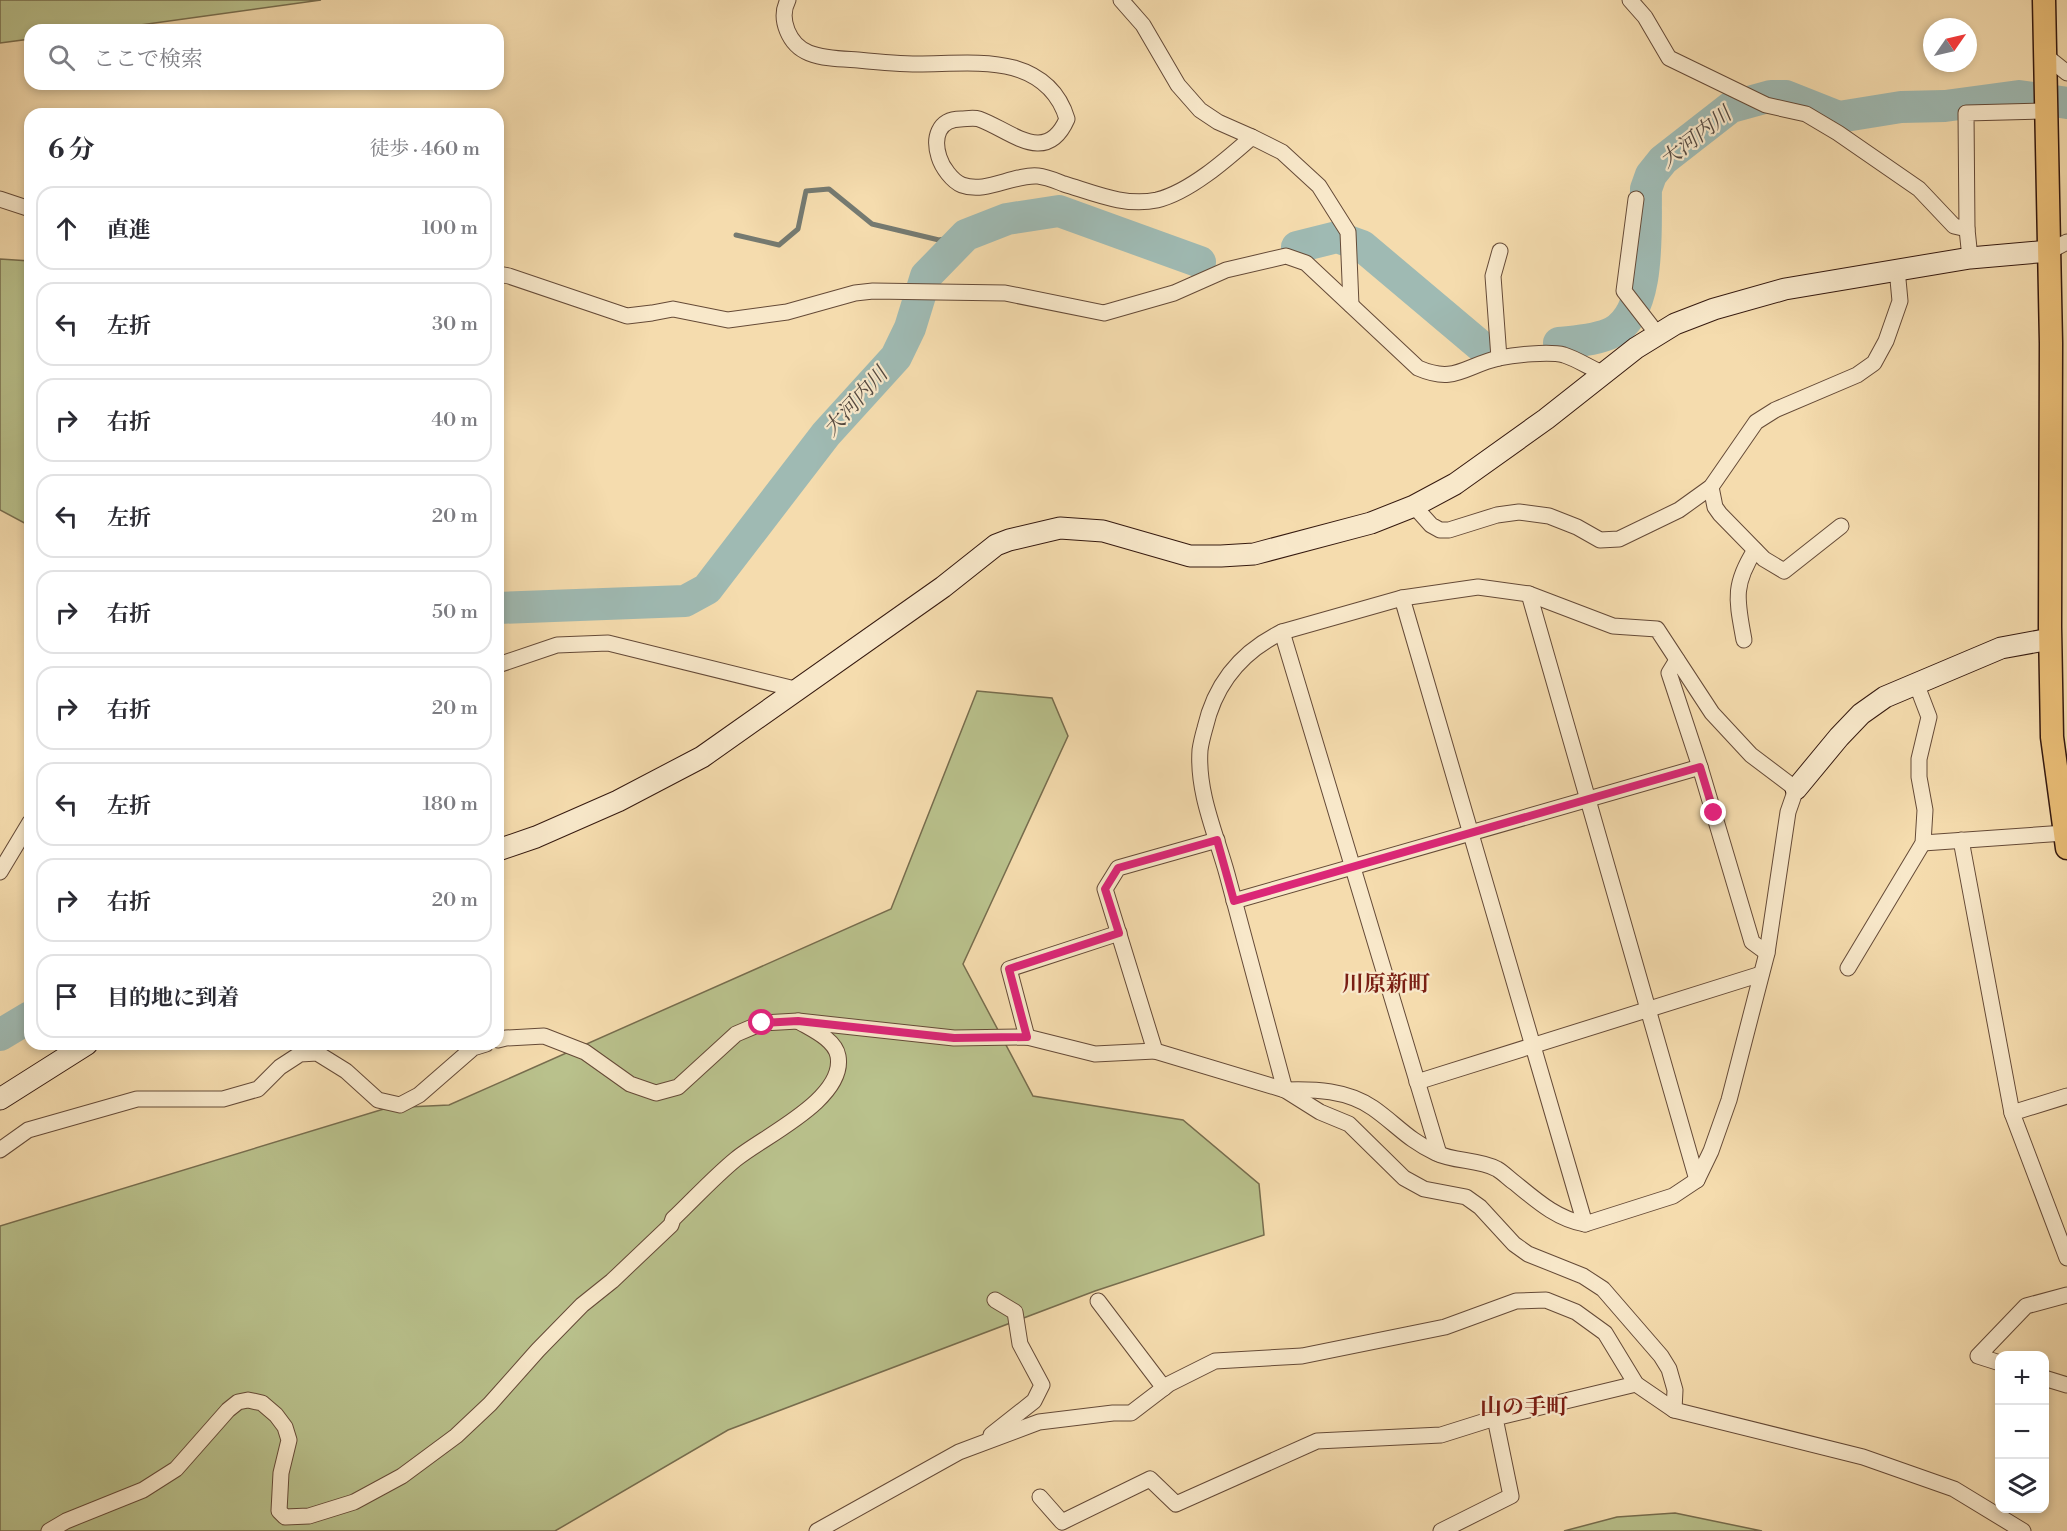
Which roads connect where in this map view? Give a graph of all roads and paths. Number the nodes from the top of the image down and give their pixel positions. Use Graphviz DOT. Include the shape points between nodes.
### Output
graph roads {
  1 [pos="788,0"];
  2 [pos="1121,0"];
  3 [pos="1630,0"];
  4 [pos="2044,0"];
  5 [pos="2046,56"];
  6 [pos="2067,73"];
  7 [pos="2046,102"];
  8 [pos="1252,137"];
  9 [pos="0,199"];
  10 [pos="1636,199"];
  11 [pos="24,207"];
  12 [pos="1967,229"];
  13 [pos="2058,247"];
  14 [pos="1500,250"];
  15 [pos="1970,258"];
  16 [pos="1897,269"];
  17 [pos="504,275"];
  18 [pos="1351,305"];
  19 [pos="1658,335"];
  20 [pos="2059,342"];
  21 [pos="1499,358"];
  22 [pos="1602,374"];
  23 [pos="1711,487"];
  24 [pos="1414,506"];
  25 [pos="2059,509"];
  26 [pos="1841,526"];
  27 [pos="1755,550"];
  28 [pos="1529,594"];
  29 [pos="1402,598"];
  30 [pos="2056,630"];
  31 [pos="1282,632"];
  32 [pos="1744,640"];
  33 [pos="1677,660"];
  34 [pos="504,663"];
  35 [pos="1916,683"];
  36 [pos="799,690"];
  37 [pos="1700,767"];
  38 [pos="1796,789"];
  39 [pos="1588,799"];
  40 [pos="24,832"];
  41 [pos="1471,833"];
  42 [pos="2066,838"];
  43 [pos="1217,840"];
  44 [pos="1961,840"];
  45 [pos="1923,843"];
  46 [pos="504,848"];
  47 [pos="1353,867"];
  48 [pos="0,872"];
  49 [pos="1234,901"];
  50 [pos="1119,933"];
  51 [pos="1767,953"];
  52 [pos="1848,968"];
  53 [pos="1761,974"];
  54 [pos="1648,1009"];
  55 [pos="798,1021"];
  56 [pos="1027,1037"];
  57 [pos="504,1038"];
  58 [pos="1533,1045"];
  59 [pos="78,1050"];
  60 [pos="470,1050"];
  61 [pos="1155,1051"];
  62 [pos="1417,1082"];
  63 [pos="1285,1090"];
  64 [pos="2067,1096"];
  65 [pos="0,1099"];
  66 [pos="2012,1113"];
  67 [pos="0,1150"];
  68 [pos="1439,1154"];
  69 [pos="1697,1180"];
  70 [pos="1585,1224"];
  71 [pos="2067,1258"];
  72 [pos="2067,1295"];
  73 [pos="995,1300"];
  74 [pos="1098,1301"];
  75 [pos="1995,1361"];
  76 [pos="2049,1380"];
  77 [pos="1636,1384"];
  78 [pos="2067,1385"];
  79 [pos="1164,1388"];
  80 [pos="1674,1410"];
  81 [pos="1495,1418"];
  82 [pos="979,1445"];
  83 [pos="1040,1497"];
  84 [pos="49,1531"];
  85 [pos="817,1531"];
  86 [pos="1441,1531"];
  87 [pos="2023,1531"];
  1 -- 8 [label="street" via="783,17 786,29 795,44 807,53 829,58 1013,68 1042,80 1056,93 1067,119 1054,139 1042,143 1028,143 977,118 953,119 941,125 936,135 940,159 946,172 960,184 977,188 1040,176 1129,202 1158,200 1180,191"];
  2 -- 8 [label="street" via="1143,25 1178,85 1200,110"];
  3 -- 12 [label="street" via="1669,58 1766,105 1806,114 1919,189 1954,225"];
  4 -- 5 [label="main road"];
  5 -- 6 [label="street"];
  5 -- 7 [label="main road"];
  7 -- 12 [label="street" via="1966,113"];
  7 -- 13 [label="main road"];
  8 -- 18 [label="street" via="1282,152 1319,186 1348,238"];
  9 -- 11 [label="street"];
  10 -- 19 [label="street" via="1624,291"];
  12 -- 15 [label="street"];
  13 -- 15 [label="street"];
  13 -- 20 [label="main road"];
  14 -- 21 [label="street" via="1493,276"];
  15 -- 16 [label="street"];
  16 -- 19 [label="street" via="1785,289 1714,309"];
  16 -- 23 [label="street" via="1900,301 1874,363 1857,375 1774,410 1756,422"];
  17 -- 18 [label="street" via="627,315 673,309 728,320 787,312 855,293 923,291 1005,293 1104,313 1174,293 1226,270 1286,256 1306,263"];
  18 -- 21 [label="street" via="1418,368 1432,374 1447,376"];
  19 -- 22 [label="street"];
  20 -- 25 [label="main road"];
  21 -- 22 [label="street" via="1564,355"];
  22 -- 24 [label="street" via="1455,484"];
  23 -- 24 [label="street" via="1679,510 1619,538 1600,540 1549,516 1519,512 1440,530"];
  23 -- 27 [label="street" via="1715,507"];
  24 -- 36 [label="street" via="1371,523 1243,555 1190,556 1103,531 1060,528 1009,540 996,545"];
  25 -- 30 [label="main road"];
  26 -- 27 [label="street" via="1784,571"];
  27 -- 32 [label="street" via="1745,566 1737,597"];
  28 -- 29 [label="street" via="1478,587"];
  28 -- 33 [label="street" via="1613,626 1657,629"];
  28 -- 39 [label="street"];
  29 -- 31 [label="street"];
  29 -- 41 [label="street"];
  30 -- 35 [label="street"];
  30 -- 42 [label="main road" via="2052,736"];
  31 -- 43 [label="street" via="1247,654 1232,670 1217,691 1207,718 1200,749 1202,792"];
  31 -- 47 [label="street"];
  33 -- 37 [label="street" via="1669,673"];
  33 -- 38 [label="street" via="1712,713 1751,755"];
  34 -- 36 [label="street" via="557,645 608,643"];
  35 -- 38 [label="street" via="1885,697 1861,714"];
  35 -- 45 [label="street" via="1929,717 1918,759"];
  36 -- 46 [label="street" via="702,757 618,801"];
  37 -- 39 [label="street"];
  37 -- 51 [label="street" via="1752,942"];
  38 -- 51 [label="street" via="1788,812"];
  39 -- 41 [label="street"];
  39 -- 54 [label="street"];
  40 -- 48 [label="street"];
  41 -- 47 [label="street"];
  41 -- 58 [label="street"];
  42 -- 44 [label="street"];
  43 -- 49 [label="street"];
  43 -- 50 [label="street" via="1118,868 1105,889"];
  44 -- 45 [label="street"];
  44 -- 66 [label="street"];
  45 -- 52 [label="street"];
  47 -- 49 [label="street"];
  47 -- 62 [label="street"];
  49 -- 63 [label="street"];
  50 -- 56 [label="street" via="1009,969"];
  50 -- 61 [label="street"];
  51 -- 53 [label="street"];
  53 -- 54 [label="street"];
  53 -- 69 [label="street" via="1729,1100"];
  54 -- 58 [label="street"];
  54 -- 69 [label="street"];
  55 -- 56 [label="street" via="954,1038"];
  55 -- 57 [label="street" via="762,1023 736,1034 678,1087 656,1093 630,1084 585,1052 544,1036"];
  55 -- 84 [label="street" via="826,1038 838,1054 839,1068 831,1087 811,1107 736,1159 612,1281 582,1305 490,1404 456,1436 402,1476 339,1508 285,1518 279,1511 281,1473 289,1440 285,1427 262,1403 248,1400 228,1410 176,1469 143,1490"];
  56 -- 61 [label="street" via="1095,1054"];
  58 -- 62 [label="street"];
  58 -- 70 [label="street"];
  59 -- 65 [label="street"];
  60 -- 67 [label="street" via="419,1095 400,1104 378,1100 346,1071 317,1053 300,1054 258,1089 223,1099 137,1099 28,1130"];
  61 -- 63 [label="street"];
  62 -- 68 [label="street"];
  63 -- 68 [label="street" via="1316,1089 1371,1106 1415,1143"];
  63 -- 80 [label="street" via="1320,1112 1349,1124 1404,1178 1424,1189 1466,1197 1528,1254 1583,1276 1603,1289 1669,1369 1675,1390"];
  64 -- 66 [label="street"];
  66 -- 71 [label="street"];
  68 -- 70 [label="street" via="1499,1170 1549,1210"];
  69 -- 70 [label="street" via="1673,1196"];
  72 -- 75 [label="street" via="2026,1306 1978,1356"];
  73 -- 82 [label="street" via="1014,1312 1020,1344 1041,1385 1034,1401"];
  74 -- 79 [label="street"];
  76 -- 78 [label="street"];
  77 -- 79 [label="street" via="1605,1332 1576,1312 1546,1300 1516,1301 1445,1327 1302,1356 1215,1361"];
  77 -- 80 [label="street"];
  77 -- 81 [label="street"];
  79 -- 82 [label="street" via="1131,1413 1039,1422"];
  80 -- 87 [label="street" via="1863,1457 1954,1489"];
  81 -- 83 [label="street" via="1441,1435 1317,1441 1176,1504 1150,1479 1062,1522"];
  81 -- 86 [label="street" via="1511,1496"];
  82 -- 85 [label="street" via="959,1452"];
}
